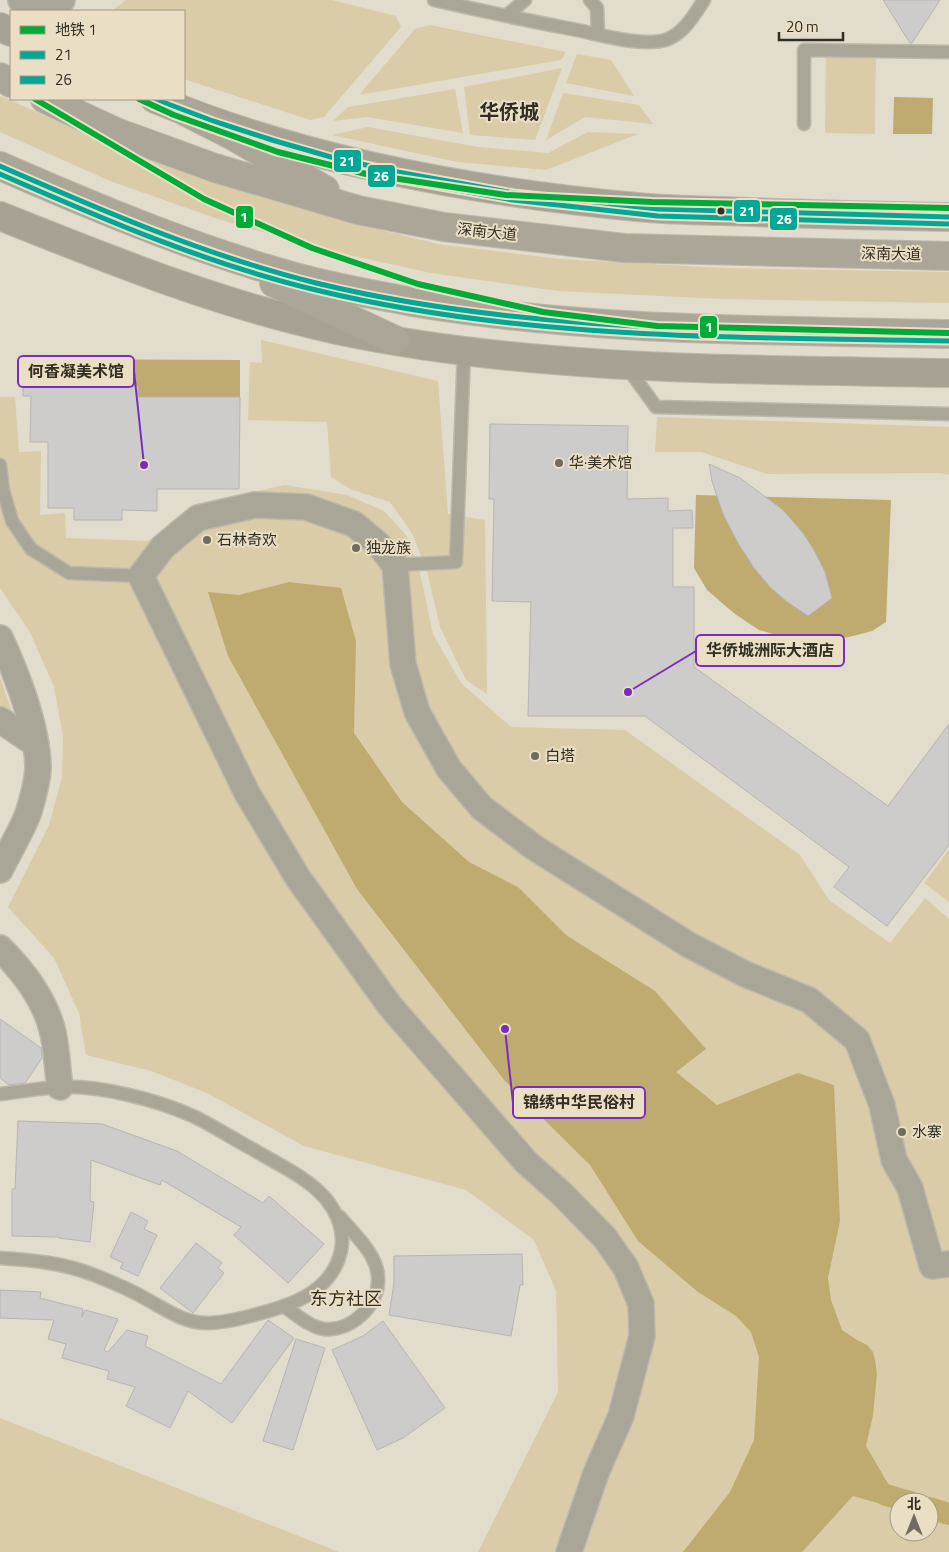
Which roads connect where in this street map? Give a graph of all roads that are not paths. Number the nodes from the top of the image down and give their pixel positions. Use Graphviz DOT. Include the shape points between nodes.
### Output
graph roads {
  1 [pos="21,0"];
  2 [pos="62,0"];
  3 [pos="434,0"];
  4 [pos="525,0"];
  5 [pos="590,0"];
  6 [pos="704,0"];
  7 [pos="41,10"];
  8 [pos="48,10"];
  9 [pos="506,16"];
  10 [pos="598,34"];
  11 [pos="949,52"];
  12 [pos="47,100"];
  13 [pos="157,100"];
  14 [pos="186,112"];
  15 [pos="804,124"];
  16 [pos="0,166"];
  17 [pos="358,210"];
  18 [pos="0,216"];
  19 [pos="949,217"];
  20 [pos="224,256"];
  21 [pos="949,256"];
  22 [pos="949,334"];
  23 [pos="396,340"];
  24 [pos="464,350"];
  25 [pos="626,365"];
  26 [pos="949,373"];
  27 [pos="949,414"];
  28 [pos="0,465"];
  29 [pos="395,564"];
  30 [pos="140,576"];
  31 [pos="0,638"];
  32 [pos="0,720"];
  33 [pos="36,744"];
  34 [pos="0,870"];
  35 [pos="0,948"];
  36 [pos="60,1087"];
  37 [pos="0,1094"];
  38 [pos="335,1211"];
  39 [pos="0,1258"];
  40 [pos="949,1264"];
  41 [pos="285,1307"];
  42 [pos="569,1552"];
  1 -- 7 [label="street"];
  2 -- 8 [label="street"];
  3 -- 9 [label="lane"];
  4 -- 9 [label="lane"];
  5 -- 10 [label="lane" via="596,8"];
  6 -- 10 [label="lane" via="687,25 667,40 638,41"];
  9 -- 10 [label="lane"];
  11 -- 15 [label="lane" via="804,50"];
  12 -- 17 [label="main road, 深南大道" via="116,132 206,165"];
  13 -- 14 [label="main road"];
  14 -- 17 [label="main road" via="235,137"];
  14 -- 19 [label="main road" via="330,156 394,171 531,194 638,207"];
  16 -- 20 [label="main road"];
  17 -- 21 [label="main road, 深南大道" via="444,227 624,248"];
  18 -- 23 [label="main road" via="226,300 337,330"];
  20 -- 22 [label="main road" via="368,294 543,320 670,328"];
  20 -- 23 [label="main road" via="292,293"];
  23 -- 24 [label="main road"];
  24 -- 25 [label="main road"];
  24 -- 29 [label="lane" via="456,562"];
  25 -- 26 [label="main road"];
  25 -- 27 [label="lane" via="656,408"];
  28 -- 30 [label="lane" via="12,521 31,549 69,573"];
  29 -- 30 [label="street" via="380,545 354,524 306,507 255,505 198,518 163,547"];
  29 -- 40 [label="street" via="403,664 417,712 449,769 482,808 535,848 689,945 745,974 809,1000 857,1040 882,1105 894,1160 910,1188 932,1266"];
  30 -- 42 [label="street" via="247,793 298,878 390,1006 526,1162 605,1238 626,1268 641,1304 642,1336 621,1416 596,1473"];
  31 -- 33 [label="street" via="21,690"];
  32 -- 33 [label="street"];
  33 -- 34 [label="street" via="38,767 28,813"];
  35 -- 36 [label="street" via="36,992 52,1029"];
  36 -- 37 [label="lane"];
  36 -- 38 [label="lane" via="92,1088 140,1098 194,1117 312,1185"];
  38 -- 41 [label="lane" via="342,1244 333,1272 321,1287"];
  38 -- 41 [label="lane" via="369,1252 375,1265 378,1278 370,1304 348,1325 336,1329 313,1326"];
  39 -- 41 [label="lane" via="30,1260 92,1274 192,1322 236,1320"];
}
